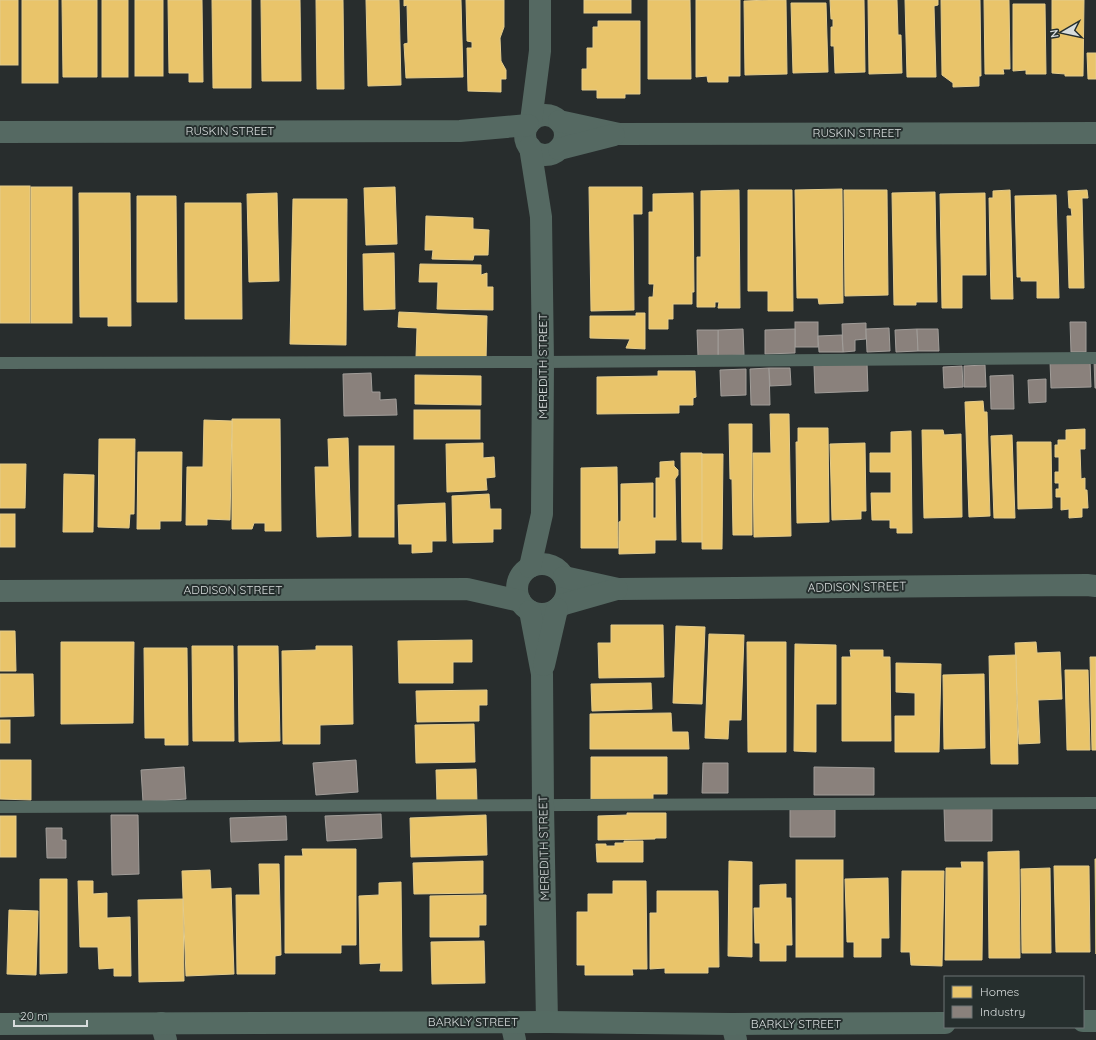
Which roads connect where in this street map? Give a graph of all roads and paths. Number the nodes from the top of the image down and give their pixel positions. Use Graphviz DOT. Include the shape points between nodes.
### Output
graph roads {
  1 [pos="540,0"];
  2 [pos="540,51"];
  3 [pos="556,119"];
  4 [pos="0,132"];
  5 [pos="1096,133"];
  6 [pos="529,134"];
  7 [pos="619,134"];
  8 [pos="555,152"];
  9 [pos="541,217"];
  10 [pos="1096,358"];
  11 [pos="543,362"];
  12 [pos="0,363"];
  13 [pos="542,514"];
  14 [pos="525,571"];
  15 [pos="560,572"];
  16 [pos="1096,586"];
  17 [pos="467,589"];
  18 [pos="618,589"];
  19 [pos="0,591"];
  20 [pos="525,606"];
  21 [pos="559,607"];
  22 [pos="542,674"];
  23 [pos="1096,803"];
  24 [pos="543,805"];
  25 [pos="0,807"];
  26 [pos="1096,1021"];
  27 [pos="547,1022"];
  28 [pos="1084,1022"];
  29 [pos="944,1023"];
  30 [pos="0,1024"];
  31 [pos="513,1031"];
  32 [pos="163,1032"];
  33 [pos="734,1032"];
  1 -- 2 [label="street, MEREDITH STREET"];
  2 -- 3 [label="street, MEREDITH STREET"];
  2 -- 6 [label="street, MEREDITH STREET"];
  3 -- 6 [label="street" via="542,115"];
  3 -- 7 [label="street, RUSKIN STREET"];
  3 -- 8 [label="street" via="563,126 565,139"];
  4 -- 6 [label="street, RUSKIN STREET" via="460,131"];
  5 -- 7 [label="street, RUSKIN STREET"];
  6 -- 8 [label="street" via="540,154"];
  6 -- 9 [label="street, MEREDITH STREET"];
  7 -- 8 [label="street, RUSKIN STREET"];
  8 -- 9 [label="street, MEREDITH STREET"];
  9 -- 11 [label="street, MEREDITH STREET"];
  10 -- 11 [label="lane"];
  11 -- 12 [label="lane"];
  11 -- 13 [label="street, MEREDITH STREET"];
  13 -- 14 [label="street, MEREDITH STREET"];
  13 -- 15 [label="street, MEREDITH STREET"];
  14 -- 15 [label="street" via="536,564 543,564"];
  14 -- 17 [label="street, ADDISON STREET"];
  14 -- 20 [label="street" via="517,588"];
  15 -- 18 [label="street, ADDISON STREET"];
  15 -- 21 [label="street" via="567,584 567,592"];
  16 -- 18 [label="street, ADDISON STREET" via="1087,584"];
  17 -- 19 [label="street, ADDISON STREET"];
  17 -- 20 [label="street, ADDISON STREET"];
  18 -- 21 [label="street, ADDISON STREET"];
  20 -- 21 [label="street" via="537,614 544,614"];
  20 -- 22 [label="street, MEREDITH STREET"];
  21 -- 22 [label="street, MEREDITH STREET"];
  22 -- 24 [label="street, MEREDITH STREET"];
  23 -- 24 [label="lane"];
  24 -- 25 [label="lane"];
  24 -- 27 [label="street, MEREDITH STREET"];
  26 -- 28 [label="main road"];
  27 -- 31 [label="main road, BARKLY STREET"];
  27 -- 33 [label="main road, BARKLY STREET"];
  29 -- 33 [label="main road, BARKLY STREET"];
  30 -- 32 [label="main road, BARKLY STREET"];
  31 -- 32 [label="main road, BARKLY STREET"];
}
